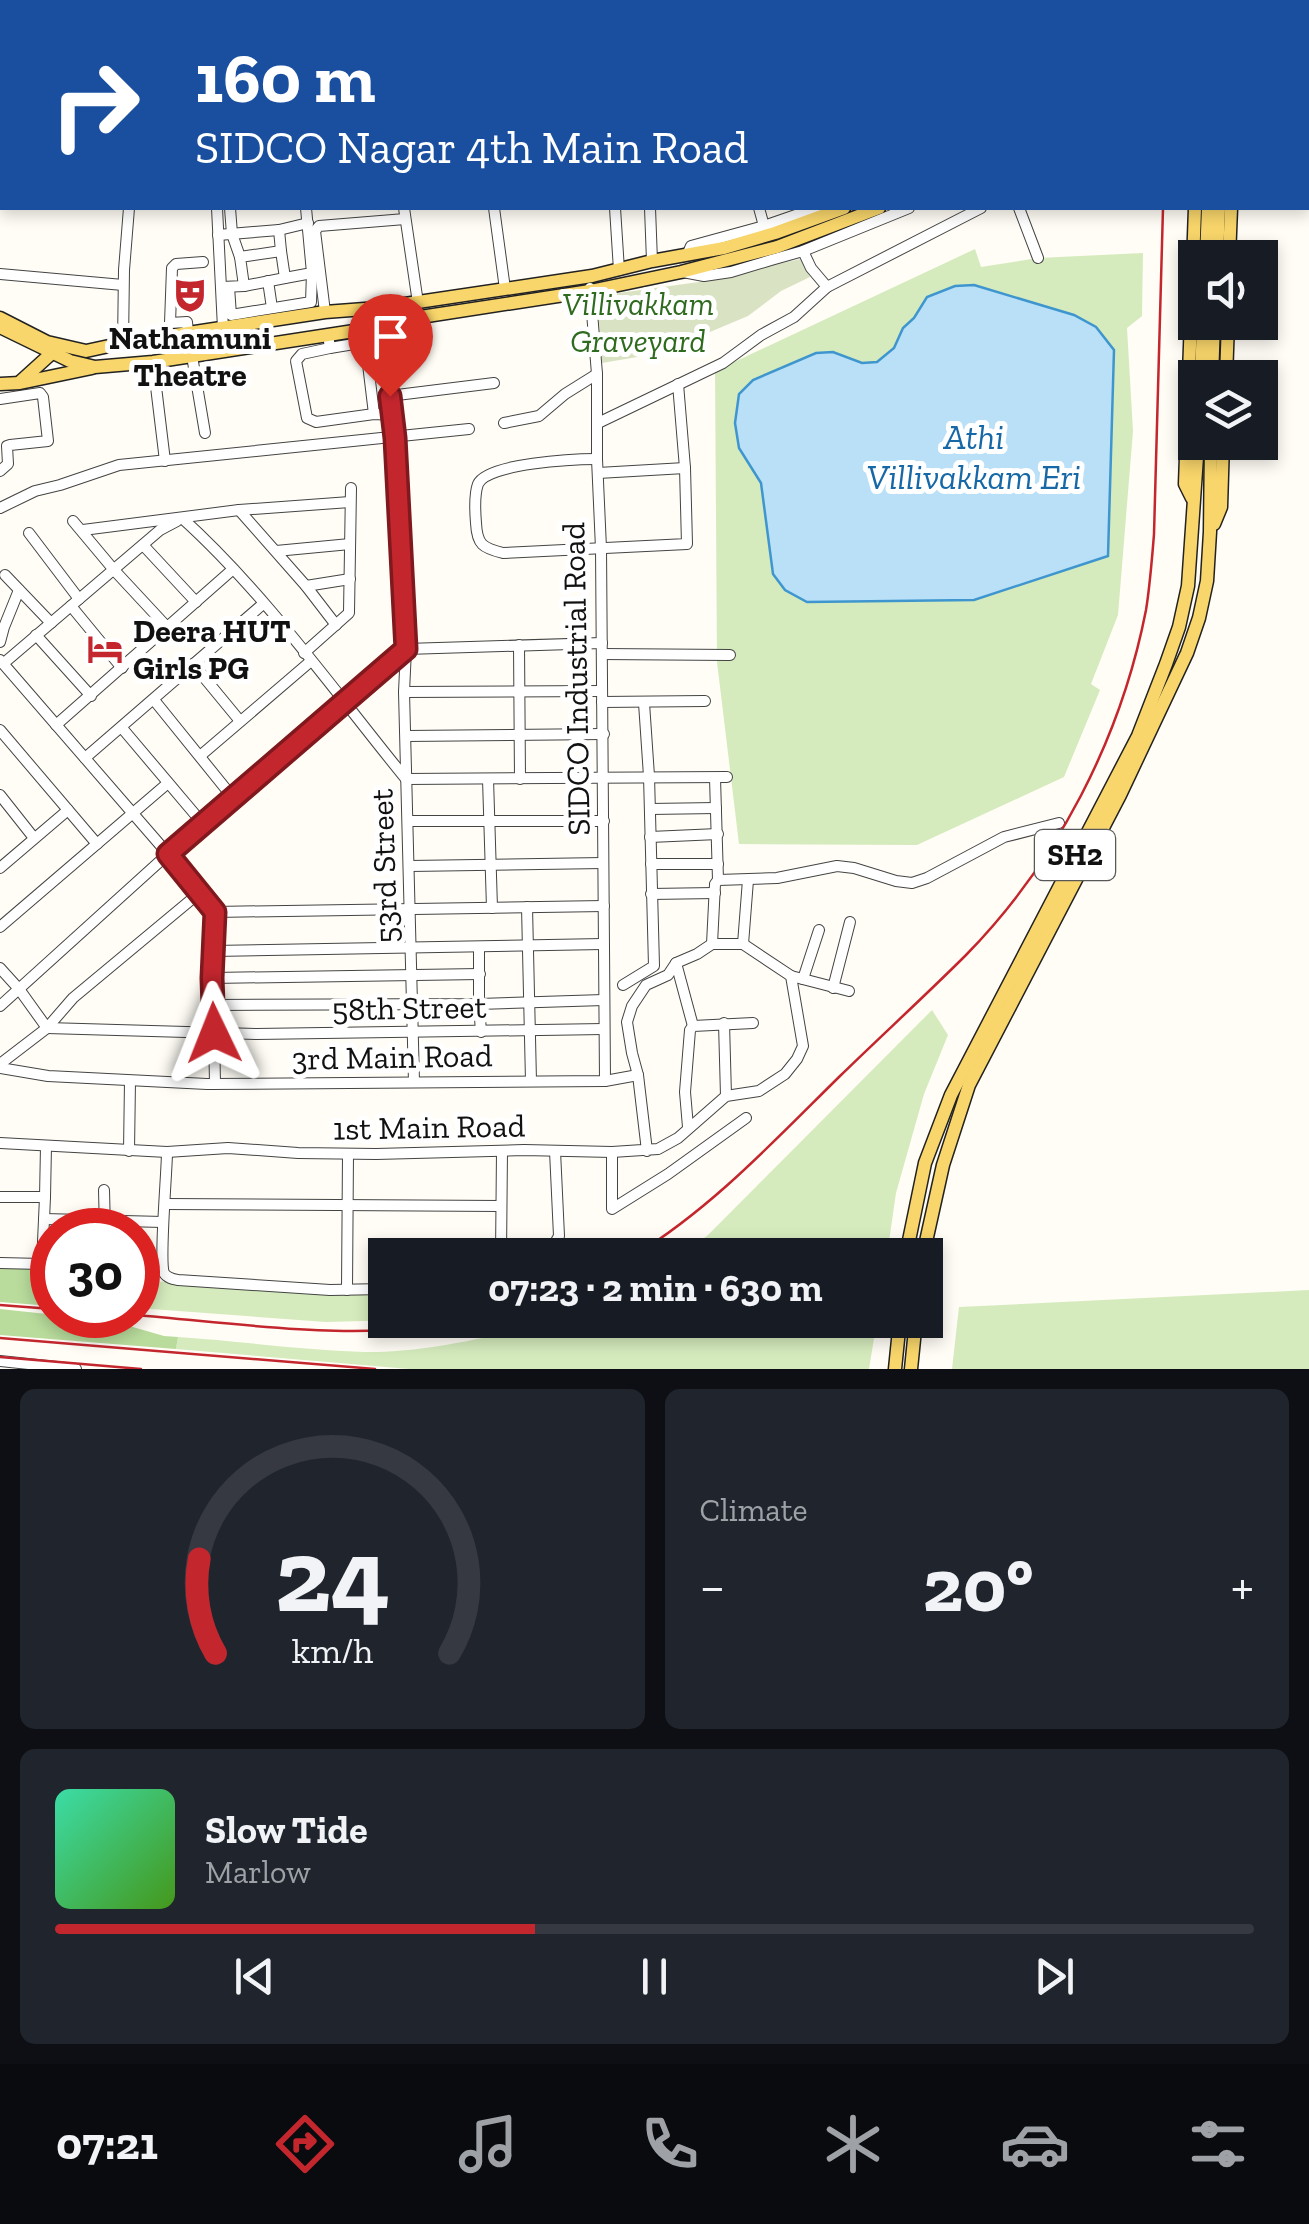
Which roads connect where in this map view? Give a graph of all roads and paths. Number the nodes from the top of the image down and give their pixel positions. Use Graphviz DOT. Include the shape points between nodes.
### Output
graph roads {
  1 [pos="129,210"];
  2 [pos="217,210"];
  3 [pos="230,210"];
  4 [pos="306,210"];
  5 [pos="494,210"];
  6 [pos="615,210"];
  7 [pos="650,210"];
  8 [pos="760,210"];
  9 [pos="810,210"];
  10 [pos="839,210"];
  11 [pos="874,210"];
  12 [pos="905,210"];
  13 [pos="978,210"];
  14 [pos="1020,210"];
  15 [pos="1194,210"];
  16 [pos="1208,210"];
  17 [pos="1220,210"];
  18 [pos="1231,210"];
  19 [pos="404,213"];
  20 [pos="308,223"];
  21 [pos="764,226"];
  22 [pos="278,230"];
  23 [pos="232,234"];
  24 [pos="218,235"];
  25 [pos="1207,240"];
  26 [pos="1218,240"];
  27 [pos="1230,240"];
  28 [pos="803,251"];
  29 [pos="280,252"];
  30 [pos="686,255"];
  31 [pos="240,257"];
  32 [pos="706,258"];
  33 [pos="1038,258"];
  34 [pos="652,261"];
  35 [pos="204,262"];
  36 [pos="620,270"];
  37 [pos="681,272"];
  38 [pos="312,273"];
  39 [pos="0,274"];
  40 [pos="592,276"];
  41 [pos="285,278"];
  42 [pos="268,281"];
  43 [pos="123,285"];
  44 [pos="244,286"];
  45 [pos="224,287"];
  46 [pos="827,287"];
  47 [pos="505,289"];
  48 [pos="590,291"];
  49 [pos="418,303"];
  50 [pos="272,308"];
  51 [pos="325,312"];
  52 [pos="0,318"];
  53 [pos="380,327"];
  54 [pos="0,328"];
  55 [pos="222,328"];
  56 [pos="188,332"];
  57 [pos="329,342"];
  58 [pos="123,343"];
  59 [pos="55,348"];
  60 [pos="192,356"];
  61 [pos="89,361"];
  62 [pos="153,362"];
  63 [pos="597,374"];
  64 [pos="494,382"];
  65 [pos="678,384"];
  66 [pos="8,389"];
  67 [pos="390,396"];
  68 [pos="374,414"];
  69 [pos="392,415"];
  70 [pos="598,422"];
  71 [pos="504,423"];
  72 [pos="469,429"];
  73 [pos="205,432"];
  74 [pos="395,438"];
  75 [pos="597,459"];
  76 [pos="1196,460"];
  77 [pos="1210,460"];
  78 [pos="1223,460"];
  79 [pos="165,461"];
  80 [pos="685,468"];
  81 [pos="0,471"];
  82 [pos="598,473"];
  83 [pos="351,488"];
  84 [pos="1193,501"];
  85 [pos="350,502"];
  86 [pos="0,508"];
  87 [pos="239,510"];
  88 [pos="182,518"];
  89 [pos="73,520"];
  90 [pos="83,530"];
  91 [pos="1210,532"];
  92 [pos="29,534"];
  93 [pos="143,544"];
  94 [pos="350,544"];
  95 [pos="601,548"];
  96 [pos="276,551"];
  97 [pos="114,570"];
  98 [pos="232,570"];
  99 [pos="5,574"];
  100 [pos="350,579"];
  101 [pos="306,586"];
  102 [pos="19,590"];
  103 [pos="75,602"];
  104 [pos="196,602"];
  105 [pos="263,604"];
  106 [pos="51,623"];
  107 [pos="336,625"];
  108 [pos="167,627"];
  109 [pos="36,635"];
  110 [pos="0,642"];
  111 [pos="519,645"];
  112 [pos="406,649"];
  113 [pos="602,649"];
  114 [pos="730,655"];
  115 [pos="308,657"];
  116 [pos="2,662"];
  117 [pos="192,664"];
  118 [pos="122,668"];
  119 [pos="404,692"];
  120 [pos="519,692"];
  121 [pos="90,696"];
  122 [pos="602,697"];
  123 [pos="154,700"];
  124 [pos="705,700"];
  125 [pos="344,702"];
  126 [pos="644,703"];
  127 [pos="240,722"];
  128 [pos="56,725"];
  129 [pos="122,728"];
  130 [pos="0,730"];
  131 [pos="519,734"];
  132 [pos="604,734"];
  133 [pos="406,736"];
  134 [pos="200,756"];
  135 [pos="85,758"];
  136 [pos="648,776"];
  137 [pos="604,777"];
  138 [pos="406,779"];
  139 [pos="520,779"];
  140 [pos="488,780"];
  141 [pos="168,784"];
  142 [pos="0,796"];
  143 [pos="234,799"];
  144 [pos="650,808"];
  145 [pos="716,808"];
  146 [pos="68,810"];
  147 [pos="134,814"];
  148 [pos="604,821"];
  149 [pos="408,822"];
  150 [pos="490,822"];
  151 [pos="1058,823"];
  152 [pos="204,825"];
  153 [pos="718,834"];
  154 [pos="650,837"];
  155 [pos="34,838"];
  156 [pos="97,844"];
  157 [pos="168,854"];
  158 [pos="2,863"];
  159 [pos="603,863"];
  160 [pos="651,864"];
  161 [pos="718,864"];
  162 [pos="491,865"];
  163 [pos="410,866"];
  164 [pos="718,880"];
  165 [pos="748,880"];
  166 [pos="715,893"];
  167 [pos="198,894"];
  168 [pos="651,894"];
  169 [pos="604,906"];
  170 [pos="527,907"];
  171 [pos="492,908"];
  172 [pos="410,909"];
  173 [pos="215,912"];
  174 [pos="850,922"];
  175 [pos="0,927"];
  176 [pos="818,930"];
  177 [pos="603,944"];
  178 [pos="712,944"];
  179 [pos="743,944"];
  180 [pos="529,947"];
  181 [pos="411,948"];
  182 [pos="479,948"];
  183 [pos="213,951"];
  184 [pos="676,964"];
  185 [pos="0,968"];
  186 [pos="480,974"];
  187 [pos="412,976"];
  188 [pos="212,978"];
  189 [pos="797,978"];
  190 [pos="646,985"];
  191 [pos="623,986"];
  192 [pos="833,988"];
  193 [pos="19,989"];
  194 [pos="849,991"];
  195 [pos="604,994"];
  196 [pos="530,1001"];
  197 [pos="412,1004"];
  198 [pos="478,1004"];
  199 [pos="215,1005"];
  200 [pos="0,1006"];
  201 [pos="724,1023"];
  202 [pos="753,1023"];
  203 [pos="693,1026"];
  204 [pos="46,1028"];
  205 [pos="604,1029"];
  206 [pos="412,1032"];
  207 [pos="481,1032"];
  208 [pos="531,1032"];
  209 [pos="214,1033"];
  210 [pos="0,1066"];
  211 [pos="638,1074"];
  212 [pos="530,1081"];
  213 [pos="605,1081"];
  214 [pos="130,1082"];
  215 [pos="414,1082"];
  216 [pos="215,1084"];
  217 [pos="726,1096"];
  218 [pos="746,1118"];
  219 [pos="688,1127"];
  220 [pos="0,1143"];
  221 [pos="46,1146"];
  222 [pos="129,1150"];
  223 [pos="502,1151"];
  224 [pos="556,1151"];
  225 [pos="647,1151"];
  226 [pos="167,1152"];
  227 [pos="612,1152"];
  228 [pos="348,1154"];
  229 [pos="104,1190"];
  230 [pos="0,1196"];
  231 [pos="45,1197"];
  232 [pos="165,1204"];
  233 [pos="348,1204"];
  234 [pos="502,1206"];
  235 [pos="44,1208"];
  236 [pos="104,1208"];
  237 [pos="160,1222"];
  238 [pos="164,1222"];
  239 [pos="501,1238"];
  240 [pos="558,1238"];
  241 [pos="910,1238"];
  242 [pos="928,1238"];
  243 [pos="0,1263"];
  244 [pos="30,1264"];
  245 [pos="368,1289"];
  246 [pos="348,1290"];
  247 [pos="898,1338"];
  248 [pos="914,1338"];
  249 [pos="0,1361"];
  250 [pos="76,1369"];
  251 [pos="895,1369"];
  252 [pos="911,1369"];
  1 -- 43 [label="street"];
  2 -- 24 [label="street"];
  3 -- 23 [label="street"];
  4 -- 20 [label="street"];
  5 -- 47 [label="street"];
  6 -- 36 [label="street"];
  7 -- 34 [label="street"];
  8 -- 21 [label="street"];
  9 -- 21 [label="street"];
  10 -- 32 [label="main road"];
  11 -- 32 [label="main road" via="777,246"];
  12 -- 28 [label="street"];
  13 -- 46 [label="street"];
  14 -- 33 [label="street"];
  15 -- 84 [label="main road" via="1185,484"];
  16 -- 25 [label="main road"];
  17 -- 26 [label="main road"];
  18 -- 27 [label="main road"];
  19 -- 49 [label="street"];
  19 -- 51 [label="street" via="314,231"];
  20 -- 22 [label="street"];
  20 -- 38 [label="street"];
  21 -- 30 [label="street" via="691,246"];
  22 -- 23 [label="street"];
  22 -- 29 [label="street"];
  23 -- 24 [label="street"];
  23 -- 31 [label="street"];
  24 -- 45 [label="street"];
  28 -- 37 [label="street" via="731,272"];
  28 -- 46 [label="street"];
  29 -- 31 [label="street"];
  29 -- 41 [label="street"];
  30 -- 32 [label="main road"];
  30 -- 34 [label="main road"];
  31 -- 44 [label="street"];
  32 -- 37 [label="main road"];
  34 -- 36 [label="main road"];
  35 -- 56 [label="street" via="172,268 170,323 187,322"];
  36 -- 40 [label="main road"];
  37 -- 48 [label="main road"];
  38 -- 41 [label="street"];
  38 -- 50 [label="street" via="311,302"];
  39 -- 43 [label="street"];
  40 -- 47 [label="main road"];
  40 -- 48 [label="street, SIDCO Industrial Road"];
  41 -- 42 [label="street"];
  42 -- 44 [label="street"];
  42 -- 50 [label="street"];
  43 -- 58 [label="street"];
  44 -- 45 [label="street"];
  45 -- 50 [label="street" via="232,315"];
  45 -- 55 [label="street"];
  46 -- 65 [label="street" via="794,317"];
  47 -- 49 [label="main road"];
  48 -- 53 [label="main road"];
  48 -- 63 [label="street, SIDCO Industrial Road"];
  49 -- 51 [label="main road"];
  51 -- 55 [label="main road"];
  52 -- 59 [label="main road"];
  53 -- 57 [label="main road"];
  53 -- 67 [label="street, 53rd Street"];
  54 -- 59 [label="main road"];
  55 -- 56 [label="main road"];
  56 -- 58 [label="main road"];
  57 -- 60 [label="main road"];
  57 -- 68 [label="street" via="363,348"];
  57 -- 68 [label="street" via="296,361 307,418"];
  58 -- 61 [label="main road"];
  59 -- 61 [label="main road"];
  59 -- 66 [label="main road"];
  60 -- 62 [label="main road"];
  60 -- 73 [label="street"];
  61 -- 62 [label="main road"];
  61 -- 66 [label="main road"];
  62 -- 79 [label="street"];
  63 -- 70 [label="street, SIDCO Industrial Road"];
  63 -- 71 [label="street" via="539,416"];
  64 -- 67 [label="street"];
  65 -- 70 [label="street"];
  65 -- 80 [label="street"];
  66 -- 81 [label="street" via="40,393 48,441 10,444 8,464"];
  67 -- 69 [label="street, 53rd Street"];
  68 -- 69 [label="street"];
  69 -- 74 [label="street, 53rd Street"];
  70 -- 75 [label="street, SIDCO Industrial Road"];
  72 -- 74 [label="street"];
  74 -- 79 [label="street"];
  74 -- 112 [label="street, 53rd Street"];
  75 -- 82 [label="street, SIDCO Industrial Road"];
  75 -- 95 [label="street" via="564,459 484,477 478,484 476,537 503,553"];
  76 -- 84 [label="main road, SH2"];
  77 -- 91 [label="main road, SH2"];
  78 -- 91 [label="main road" via="1222,496"];
  79 -- 86 [label="street" via="119,466"];
  80 -- 82 [label="street"];
  80 -- 95 [label="street" via="687,544"];
  82 -- 95 [label="street, SIDCO Industrial Road"];
  83 -- 85 [label="street"];
  84 -- 241 [label="main road, SH2" via="1188,586 1166,664 1138,736 951,1095 925,1163"];
  85 -- 87 [label="street"];
  85 -- 94 [label="street"];
  87 -- 88 [label="street"];
  87 -- 96 [label="street"];
  88 -- 90 [label="street"];
  88 -- 93 [label="street"];
  88 -- 98 [label="street"];
  89 -- 90 [label="street"];
  90 -- 97 [label="street"];
  91 -- 242 [label="main road, SH2" via="1207,581 1187,653 969,1086"];
  92 -- 103 [label="street"];
  93 -- 97 [label="street"];
  93 -- 104 [label="street"];
  94 -- 96 [label="street"];
  94 -- 100 [label="street"];
  95 -- 113 [label="street, SIDCO Industrial Road"];
  96 -- 101 [label="street"];
  97 -- 103 [label="street"];
  97 -- 108 [label="street"];
  98 -- 104 [label="street"];
  98 -- 105 [label="street"];
  99 -- 102 [label="street"];
  100 -- 101 [label="street"];
  100 -- 107 [label="street" via="349,613"];
  101 -- 107 [label="street"];
  102 -- 106 [label="street"];
  102 -- 110 [label="street"];
  103 -- 106 [label="street"];
  103 -- 118 [label="street"];
  104 -- 108 [label="street"];
  105 -- 115 [label="street"];
  105 -- 117 [label="street"];
  106 -- 109 [label="street"];
  107 -- 115 [label="street"];
  108 -- 118 [label="street"];
  109 -- 116 [label="street"];
  109 -- 121 [label="street"];
  111 -- 112 [label="street"];
  111 -- 113 [label="street"];
  111 -- 120 [label="street"];
  112 -- 119 [label="street, 53rd Street"];
  112 -- 125 [label="street"];
  113 -- 114 [label="street"];
  113 -- 122 [label="street, SIDCO Industrial Road"];
  115 -- 125 [label="street"];
  115 -- 127 [label="street"];
  116 -- 128 [label="street"];
  117 -- 123 [label="street"];
  117 -- 127 [label="street"];
  118 -- 121 [label="street"];
  119 -- 120 [label="street"];
  119 -- 133 [label="street, 53rd Street"];
  120 -- 122 [label="street"];
  120 -- 131 [label="street"];
  121 -- 128 [label="street"];
  122 -- 126 [label="street"];
  122 -- 132 [label="street, SIDCO Industrial Road"];
  123 -- 129 [label="street"];
  123 -- 134 [label="street"];
  124 -- 126 [label="street"];
  125 -- 138 [label="street"];
  125 -- 143 [label="street"];
  126 -- 136 [label="street"];
  127 -- 134 [label="street"];
  128 -- 135 [label="street"];
  129 -- 135 [label="street"];
  129 -- 141 [label="street"];
  130 -- 146 [label="street"];
  131 -- 132 [label="street"];
  131 -- 133 [label="street"];
  131 -- 139 [label="street"];
  132 -- 137 [label="street, SIDCO Industrial Road"];
  133 -- 138 [label="street, 53rd Street"];
  134 -- 143 [label="street"];
  135 -- 147 [label="street"];
  136 -- 137 [label="street"];
  136 -- 144 [label="street"];
  136 -- 145 [label="street" via="721,777"];
  137 -- 139 [label="street"];
  137 -- 148 [label="street, SIDCO Industrial Road"];
  138 -- 140 [label="street"];
  138 -- 149 [label="street, 53rd Street"];
  139 -- 140 [label="street"];
  140 -- 150 [label="street"];
  141 -- 147 [label="street"];
  141 -- 152 [label="street"];
  142 -- 155 [label="street"];
  143 -- 152 [label="street"];
  144 -- 145 [label="street"];
  144 -- 154 [label="street"];
  145 -- 153 [label="street"];
  146 -- 155 [label="street"];
  146 -- 156 [label="street"];
  147 -- 156 [label="street"];
  147 -- 157 [label="street"];
  148 -- 150 [label="street"];
  148 -- 159 [label="street, SIDCO Industrial Road"];
  149 -- 150 [label="street"];
  149 -- 163 [label="street, 53rd Street"];
  150 -- 162 [label="street"];
  151 -- 165 [label="street" via="1004,836 912,883 838,866"];
  152 -- 157 [label="street"];
  153 -- 154 [label="street"];
  153 -- 161 [label="street"];
  154 -- 160 [label="street"];
  155 -- 158 [label="street"];
  156 -- 175 [label="street"];
  157 -- 167 [label="street"];
  157 -- 193 [label="street"];
  159 -- 162 [label="street"];
  159 -- 169 [label="street, SIDCO Industrial Road"];
  160 -- 161 [label="street"];
  160 -- 168 [label="street"];
  161 -- 164 [label="street"];
  162 -- 163 [label="street"];
  162 -- 171 [label="street"];
  163 -- 172 [label="street, 53rd Street"];
  164 -- 165 [label="street"];
  164 -- 166 [label="street"];
  165 -- 179 [label="street"];
  166 -- 168 [label="street"];
  166 -- 178 [label="street"];
  167 -- 173 [label="street"];
  167 -- 204 [label="street"];
  168 -- 191 [label="street" via="654,966"];
  169 -- 170 [label="street"];
  169 -- 177 [label="street, SIDCO Industrial Road"];
  170 -- 171 [label="street"];
  170 -- 180 [label="street"];
  171 -- 172 [label="street"];
  172 -- 173 [label="street"];
  172 -- 181 [label="street, 53rd Street"];
  173 -- 183 [label="street"];
  174 -- 192 [label="street"];
  176 -- 189 [label="street"];
  177 -- 180 [label="street"];
  177 -- 195 [label="street, SIDCO Industrial Road"];
  178 -- 179 [label="street"];
  178 -- 184 [label="street"];
  179 -- 189 [label="street"];
  180 -- 182 [label="street"];
  180 -- 196 [label="street"];
  181 -- 182 [label="street"];
  181 -- 183 [label="street"];
  181 -- 187 [label="street, 53rd Street"];
  182 -- 186 [label="street"];
  183 -- 188 [label="street"];
  184 -- 190 [label="street"];
  184 -- 203 [label="street"];
  185 -- 193 [label="street"];
  186 -- 187 [label="street"];
  186 -- 198 [label="street"];
  187 -- 188 [label="street"];
  187 -- 197 [label="street, 53rd Street"];
  188 -- 199 [label="street"];
  189 -- 192 [label="street"];
  189 -- 217 [label="street" via="803,1046 797,1059 760,1090"];
  190 -- 191 [label="street"];
  190 -- 211 [label="street" via="627,1022"];
  191 -- 195 [label="street"];
  192 -- 194 [label="street"];
  193 -- 200 [label="street"];
  193 -- 204 [label="street"];
  195 -- 196 [label="street"];
  195 -- 205 [label="street, SIDCO Industrial Road"];
  196 -- 198 [label="street"];
  196 -- 208 [label="street"];
  197 -- 198 [label="street"];
  197 -- 199 [label="street"];
  197 -- 206 [label="street, 53rd Street"];
  198 -- 207 [label="street"];
  199 -- 209 [label="street"];
  201 -- 202 [label="street"];
  201 -- 203 [label="street"];
  201 -- 217 [label="street"];
  203 -- 219 [label="street"];
  204 -- 209 [label="street, 58th Street"];
  204 -- 210 [label="street"];
  205 -- 208 [label="street, 58th Street"];
  205 -- 213 [label="street, SIDCO Industrial Road"];
  206 -- 207 [label="street, 58th Street"];
  206 -- 209 [label="street, 58th Street"];
  206 -- 215 [label="street, 53rd Street"];
  207 -- 208 [label="street, 58th Street"];
  208 -- 212 [label="street"];
  209 -- 216 [label="street"];
  210 -- 214 [label="street, 3rd Main Road"];
  211 -- 213 [label="street, 3rd Main Road"];
  211 -- 225 [label="street"];
  212 -- 213 [label="street, 3rd Main Road"];
  212 -- 215 [label="street, 3rd Main Road"];
  214 -- 216 [label="street, 3rd Main Road"];
  214 -- 222 [label="street"];
  215 -- 216 [label="street, 3rd Main Road"];
  217 -- 219 [label="street, 1st Main Road"];
  218 -- 227 [label="street" via="612,1209"];
  219 -- 225 [label="street, 1st Main Road" via="668,1145"];
  220 -- 221 [label="street, 1st Main Road"];
  221 -- 222 [label="street, 1st Main Road"];
  221 -- 231 [label="street"];
  222 -- 226 [label="street, 1st Main Road"];
  223 -- 224 [label="street, 1st Main Road"];
  223 -- 228 [label="street, 1st Main Road"];
  223 -- 234 [label="street"];
  224 -- 227 [label="street, 1st Main Road"];
  224 -- 240 [label="street"];
  225 -- 227 [label="street, 1st Main Road"];
  226 -- 228 [label="street, 1st Main Road"];
  226 -- 232 [label="street"];
  228 -- 233 [label="street"];
  229 -- 236 [label="street"];
  230 -- 231 [label="street"];
  231 -- 235 [label="street"];
  232 -- 233 [label="street"];
  232 -- 238 [label="street"];
  233 -- 234 [label="street"];
  233 -- 246 [label="street"];
  234 -- 239 [label="street"];
  237 -- 238 [label="street"];
  238 -- 246 [label="street" via="168,1277"];
  243 -- 244 [label="street"];
  245 -- 246 [label="street"];
  247 -- 251 [label="main road"];
  248 -- 252 [label="main road"];
  249 -- 250 [label="street"];
}
